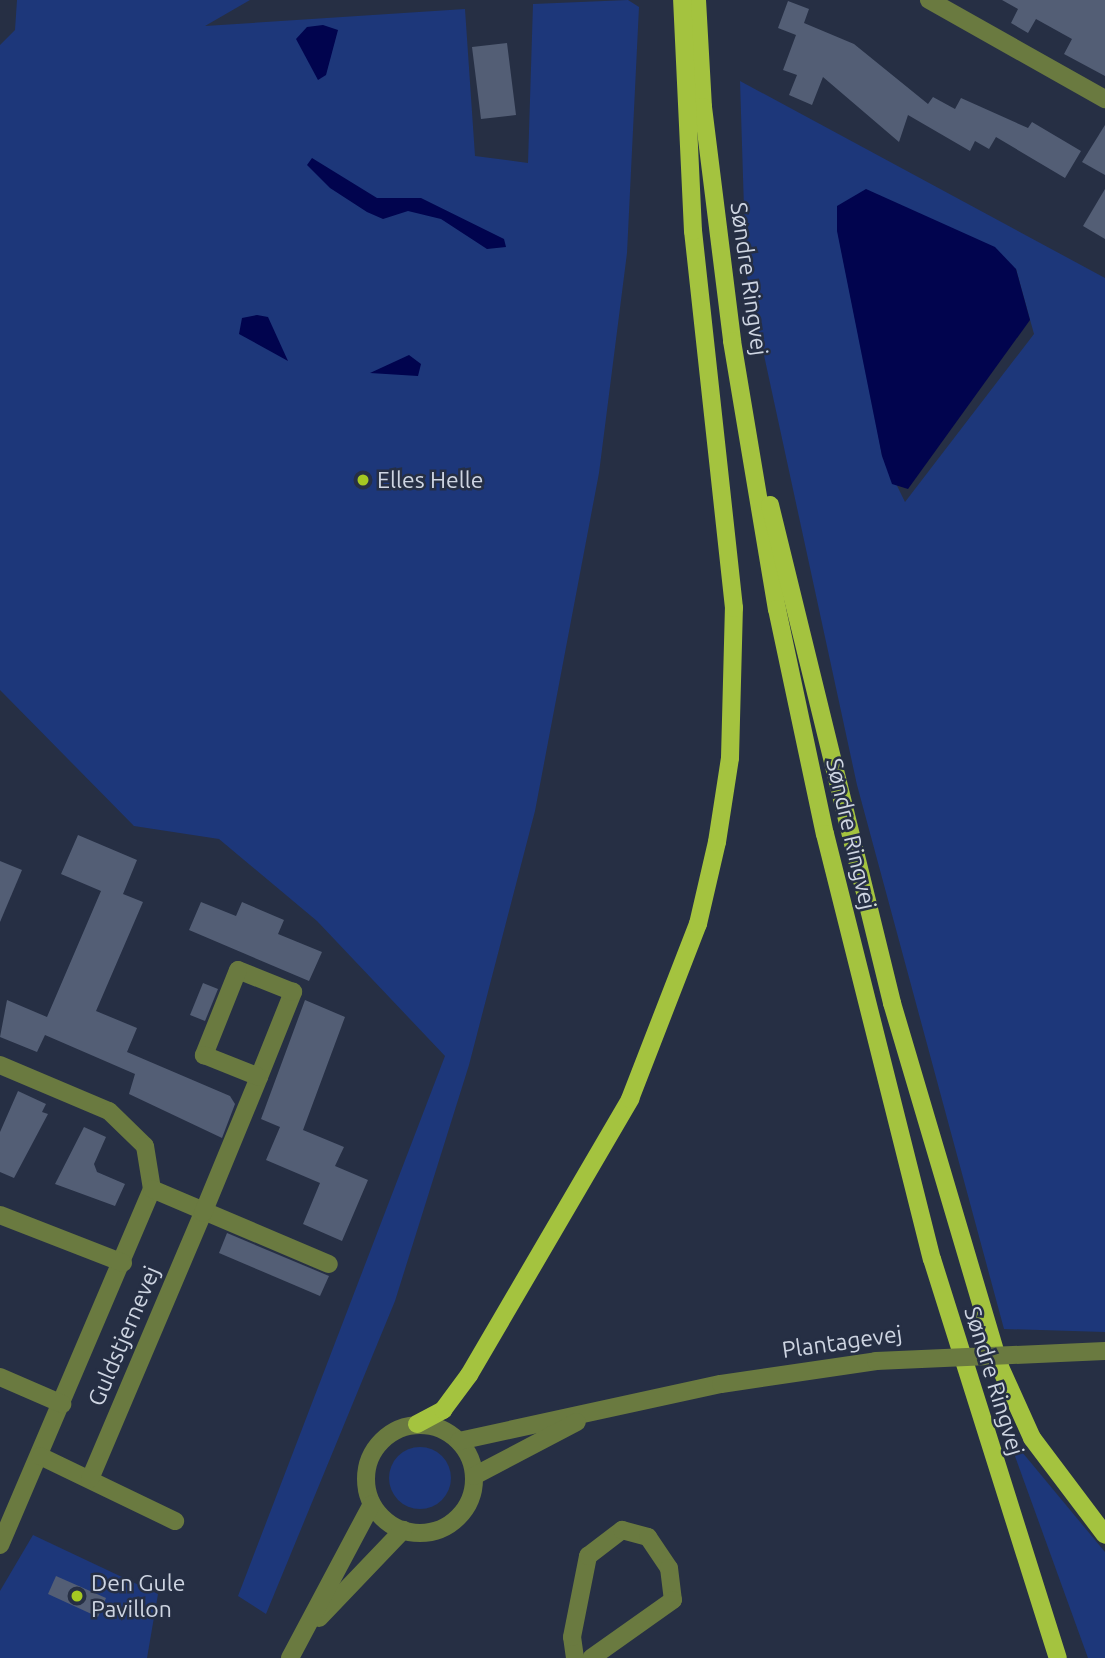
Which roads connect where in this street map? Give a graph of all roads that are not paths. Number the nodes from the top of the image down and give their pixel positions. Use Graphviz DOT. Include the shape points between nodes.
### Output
graph roads {
  1 [pos="682,0"];
  2 [pos="697,0"];
  3 [pos="929,0"];
  4 [pos="1105,99"];
  5 [pos="732,341"];
  6 [pos="0,1065"];
  7 [pos="259,1077"];
  8 [pos="152,1189"];
  9 [pos="203,1213"];
  10 [pos="0,1214"];
  11 [pos="123,1263"];
  12 [pos="329,1264"];
  13 [pos="1105,1351"];
  14 [pos="0,1377"];
  15 [pos="62,1404"];
  16 [pos="589,1416"];
  17 [pos="417,1424"];
  18 [pos="459,1441"];
  19 [pos="40,1456"];
  20 [pos="474,1476"];
  21 [pos="90,1479"];
  22 [pos="372,1504"];
  23 [pos="175,1521"];
  24 [pos="403,1530"];
  25 [pos="1105,1535"];
  26 [pos="0,1545"];
  27 [pos="300,1639"];
  28 [pos="290,1658"];
  29 [pos="575,1658"];
  30 [pos="591,1658"];
  31 [pos="1058,1658"];
  1 -- 17 [label="main road" via="693,231 734,608 730,758 716,842 698,923 630,1099 469,1376 443,1410"];
  2 -- 5 [label="main road, Søndre Ringvej" via="704,120"];
  3 -- 4 [label="street"];
  5 -- 25 [label="main road" via="845,822 945,1197 1014,1402 1054,1472"];
  5 -- 31 [label="main road, Søndre Ringvej" via="777,609 879,1065 966,1373"];
  6 -- 8 [label="street" via="109,1111 145,1146"];
  7 -- 7 [label="street, Guldstjernevej" via="204,1055 237,970 293,992"];
  7 -- 9 [label="street, Guldstjernevej"];
  8 -- 9 [label="street"];
  8 -- 11 [label="street, Guldstjernevej"];
  9 -- 12 [label="street"];
  9 -- 21 [label="street, Guldstjernevej"];
  10 -- 11 [label="street"];
  11 -- 15 [label="street, Guldstjernevej"];
  13 -- 16 [label="street, Plantagevej, bridge" via="876,1361 721,1384"];
  14 -- 15 [label="street"];
  15 -- 19 [label="street, Guldstjernevej"];
  16 -- 18 [label="street, Plantagevej"];
  16 -- 20 [label="street, Plantagevej"];
  17 -- 18 [label="street"];
  17 -- 22 [label="street" via="377,1446 366,1474"];
  18 -- 20 [label="street"];
  19 -- 21 [label="street"];
  19 -- 26 [label="street, Guldstjernevej"];
  20 -- 24 [label="street" via="469,1501 453,1521 429,1532"];
  21 -- 23 [label="street"];
  22 -- 24 [label="street"];
  22 -- 27 [label="street"];
  24 -- 27 [label="street"];
  27 -- 28 [label="street"];
  29 -- 30 [label="street" via="572,1637 588,1556 622,1531 648,1537 669,1568 673,1600"];
}
